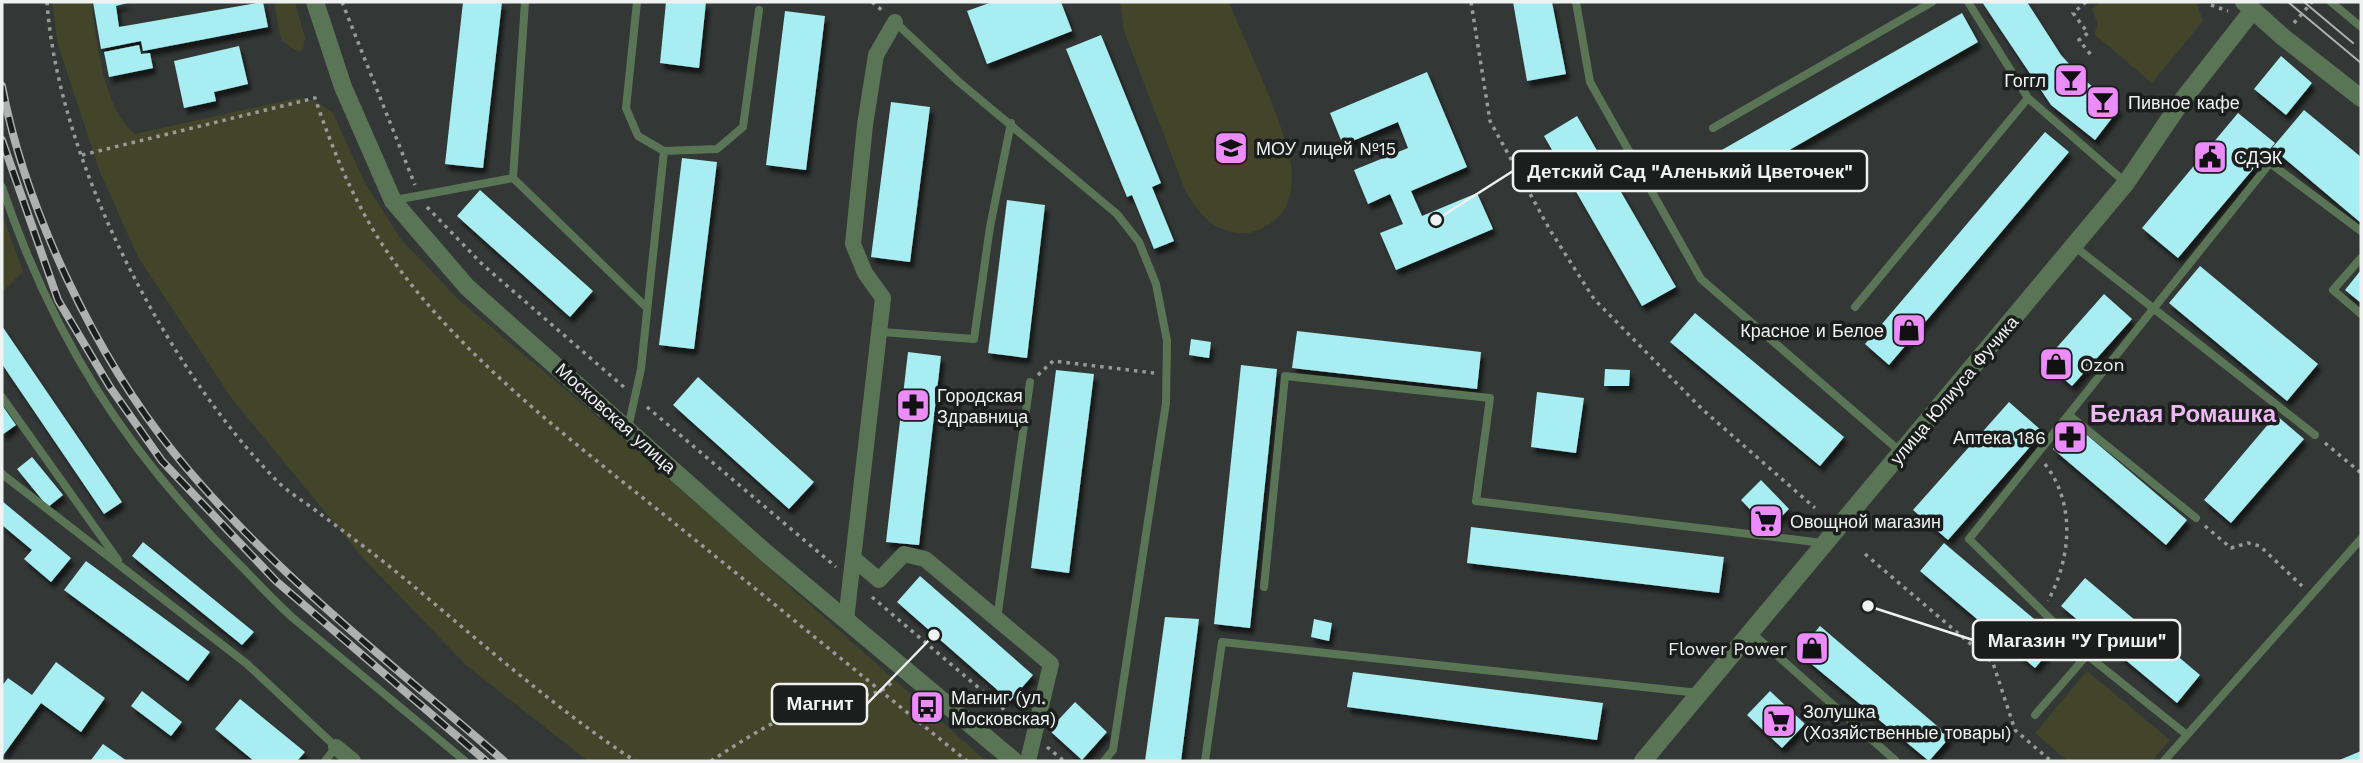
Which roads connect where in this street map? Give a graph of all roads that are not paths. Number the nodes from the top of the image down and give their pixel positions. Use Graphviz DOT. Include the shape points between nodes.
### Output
graph roads {
  1 [pos="315,2"];
  2 [pos="525,2"];
  3 [pos="637,2"];
  4 [pos="1576,2"];
  5 [pos="1932,2"];
  6 [pos="1968,2"];
  7 [pos="2331,2"];
  8 [pos="2252,4"];
  9 [pos="759,10"];
  10 [pos="895,22"];
  11 [pos="2361,27"];
  12 [pos="2028,98"];
  13 [pos="2361,98"];
  14 [pos="1010,123"];
  15 [pos="1713,128"];
  16 [pos="664,150"];
  17 [pos="513,178"];
  18 [pos="2126,183"];
  19 [pos="2,187"];
  20 [pos="393,201"];
  21 [pos="2361,231"];
  22 [pos="2074,246"];
  23 [pos="2361,258"];
  24 [pos="646,307"];
  25 [pos="1855,307"];
  26 [pos="2152,308"];
  27 [pos="2361,314"];
  28 [pos="881,332"];
  29 [pos="1030,382"];
  30 [pos="2,397"];
  31 [pos="2069,415"];
  32 [pos="628,428"];
  33 [pos="2315,435"];
  34 [pos="1902,453"];
  35 [pos="2,474"];
  36 [pos="2196,518"];
  37 [pos="2361,539"];
  38 [pos="1826,544"];
  39 [pos="854,559"];
  40 [pos="124,568"];
  41 [pos="1264,587"];
  42 [pos="997,619"];
  43 [pos="846,620"];
  44 [pos="1752,633"];
  45 [pos="2087,655"];
  46 [pos="1702,693"];
  47 [pos="2035,715"];
  48 [pos="2187,736"];
  49 [pos="336,747"];
  50 [pos="325,761"];
  51 [pos="353,761"];
  52 [pos="464,761"];
  53 [pos="1014,761"];
  54 [pos="1028,761"];
  55 [pos="1104,761"];
  56 [pos="1205,761"];
  57 [pos="1643,761"];
  58 [pos="1896,761"];
  59 [pos="2164,761"];
  1 -- 20 [label="street, Московская улица" via="343,87"];
  2 -- 17 [label="lane"];
  3 -- 16 [label="lane" via="626,108 638,136"];
  4 -- 34 [label="lane" via="1590,82 1701,279"];
  5 -- 15 [label="lane"];
  6 -- 12 [label="lane"];
  7 -- 11 [label="lane"];
  8 -- 13 [label="street"];
  8 -- 18 [label="street, улица Юлиуса Фучика"];
  9 -- 16 [label="lane" via="743,127 717,149"];
  10 -- 14 [label="lane"];
  10 -- 28 [label="street" via="876,55 853,244 865,273 883,298"];
  12 -- 18 [label="lane"];
  12 -- 25 [label="lane"];
  14 -- 28 [label="lane" via="974,338"];
  14 -- 55 [label="lane" via="1092,190 1139,242 1156,284 1167,341 1158,466 1113,750"];
  16 -- 24 [label="lane"];
  17 -- 20 [label="lane"];
  17 -- 24 [label="lane"];
  18 -- 22 [label="street, улица Юлиуса Фучика"];
  19 -- 52 [label="lane" via="15,228 60,328 109,414 162,482 291,616"];
  20 -- 32 [label="street, Московская улица" via="467,287"];
  21 -- 26 [label="lane" via="2272,164"];
  22 -- 26 [label="lane"];
  22 -- 34 [label="street, улица Юлиуса Фучика"];
  23 -- 27 [label="lane" via="2333,290"];
  24 -- 32 [label="lane" via="641,369"];
  26 -- 31 [label="lane"];
  26 -- 33 [label="lane"];
  28 -- 39 [label="street"];
  29 -- 42 [label="lane"];
  30 -- 40 [label="lane"];
  31 -- 36 [label="lane"];
  31 -- 45 [label="lane" via="1969,539"];
  32 -- 43 [label="street, Московская улица"];
  34 -- 38 [label="street, улица Юлиуса Фучика"];
  35 -- 40 [label="lane"];
  37 -- 48 [label="lane"];
  38 -- 41 [label="lane" via="1476,501 1490,398 1285,376"];
  38 -- 44 [label="street, улица Юлиуса Фучика"];
  39 -- 42 [label="street" via="879,580 904,554 925,559"];
  39 -- 43 [label="street"];
  40 -- 49 [label="lane" via="247,664"];
  42 -- 54 [label="street" via="1051,664"];
  43 -- 53 [label="street, Московская улица"];
  44 -- 46 [label="street, улица Юлиуса Фучика"];
  44 -- 58 [label="lane"];
  45 -- 47 [label="lane"];
  45 -- 48 [label="lane"];
  46 -- 56 [label="lane" via="1222,642"];
  46 -- 57 [label="street, улица Юлиуса Фучика"];
  48 -- 59 [label="lane"];
  49 -- 50 [label="lane"];
  49 -- 51 [label="street"];
}
